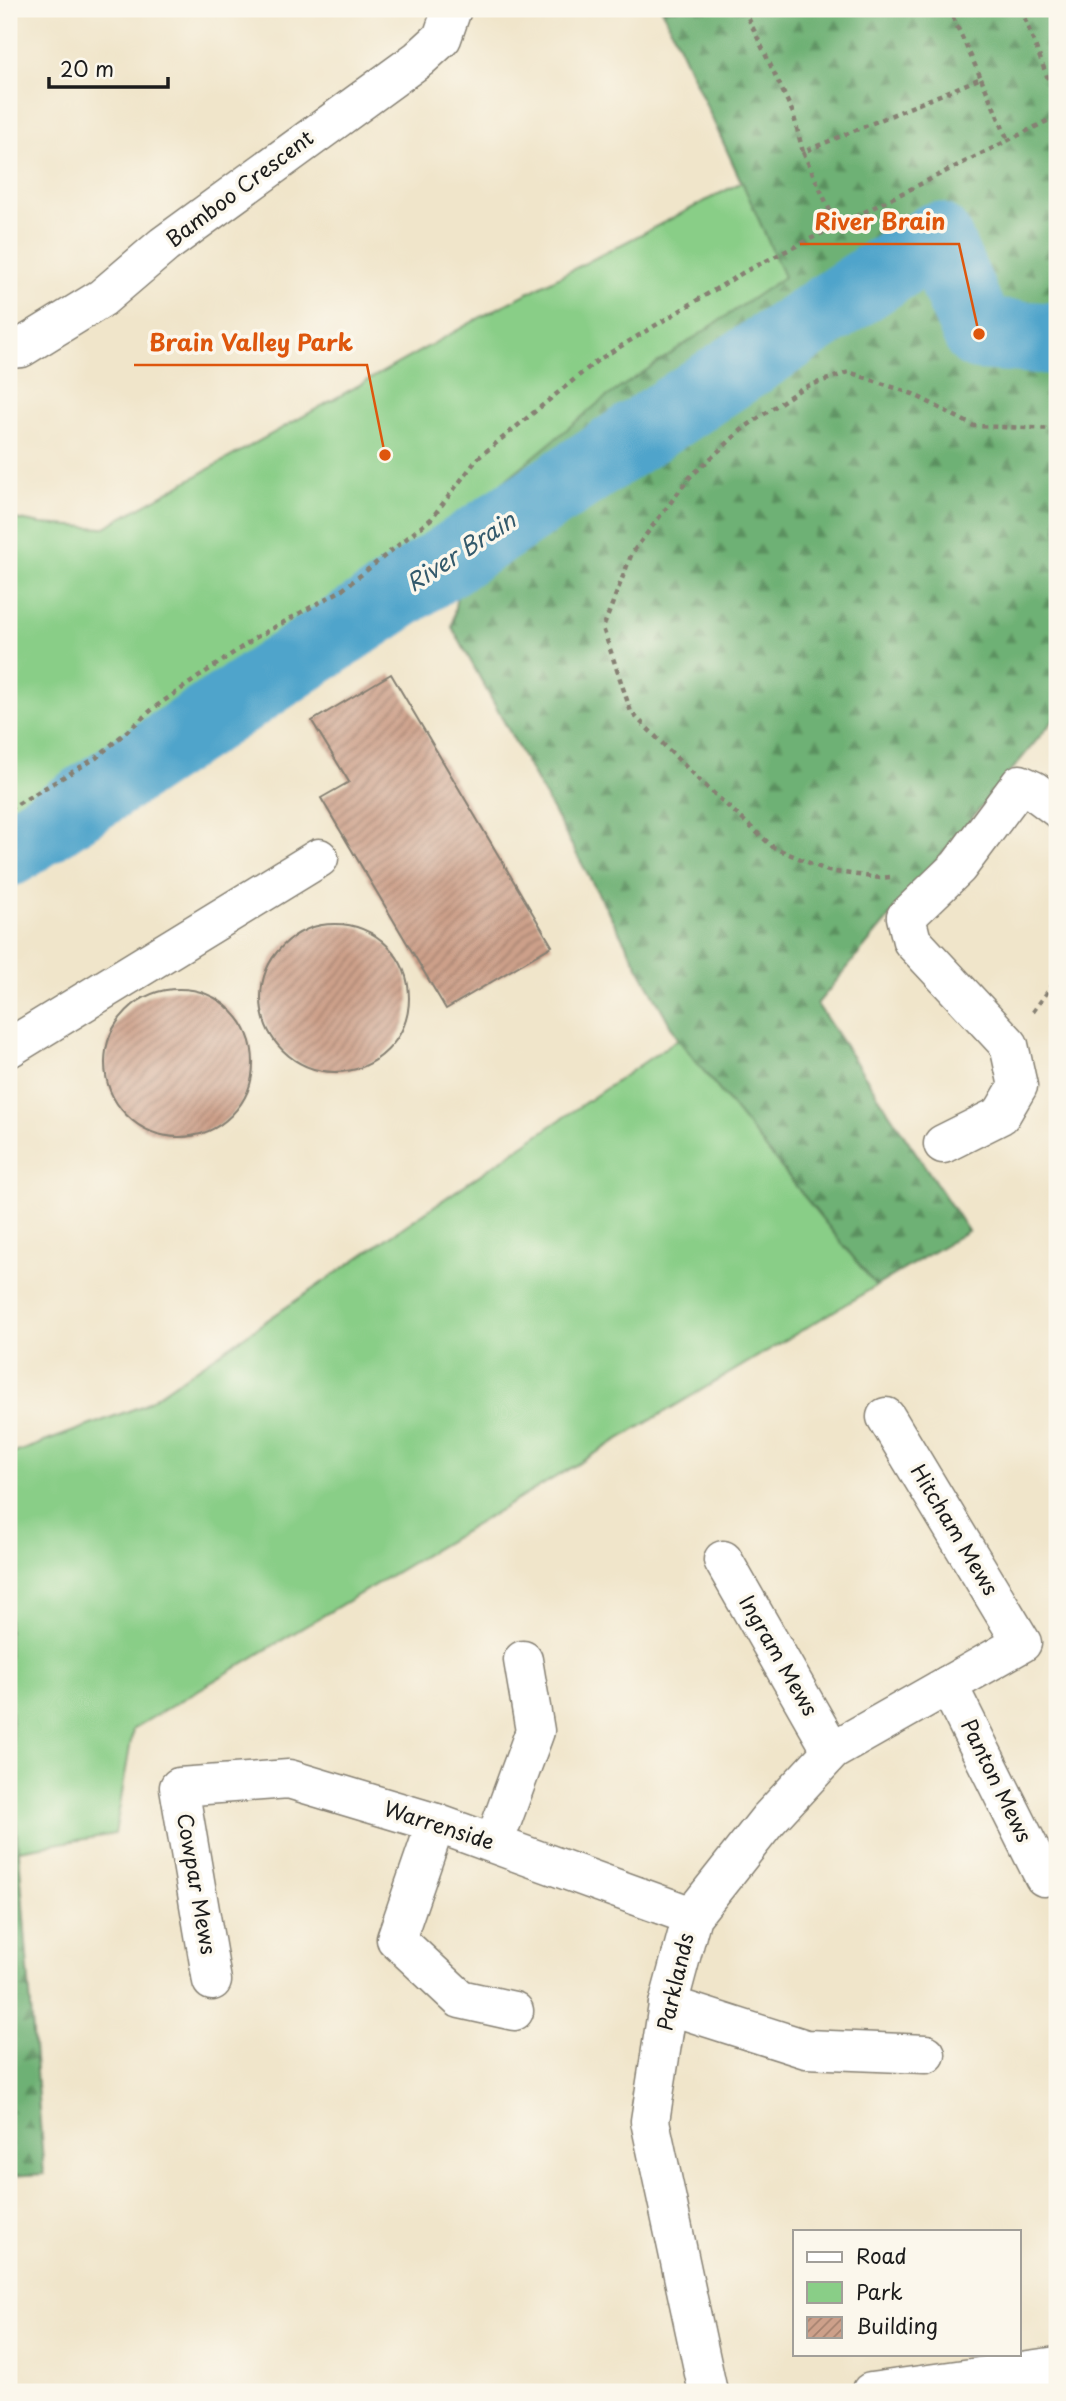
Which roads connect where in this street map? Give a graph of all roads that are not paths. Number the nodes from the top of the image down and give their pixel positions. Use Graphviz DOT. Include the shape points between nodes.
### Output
graph roads {
  1 [pos="452,9"];
  2 [pos="9,349"];
  3 [pos="1057,808"];
  4 [pos="318,858"];
  5 [pos="9,1048"];
  6 [pos="943,1144"];
  7 [pos="886,1417"];
  8 [pos="723,1560"];
  9 [pos="1022,1643"];
  10 [pos="523,1660"];
  11 [pos="948,1685"];
  12 [pos="832,1751"];
  13 [pos="179,1787"];
  14 [pos="436,1823"];
  15 [pos="494,1843"];
  16 [pos="1044,1877"];
  17 [pos="692,1916"];
  18 [pos="212,1981"];
  19 [pos="668,2005"];
  20 [pos="513,2011"];
  21 [pos="926,2054"];
  22 [pos="1057,2366"];
  23 [pos="708,2392"];
  24 [pos="872,2392"];
  1 -- 2 [label="street, Bamboo Crescent" via="442,38 419,59 164,245 102,298 21,348"];
  3 -- 6 [label="street" via="1020,784 958,867 906,917 912,941 1009,1045 1018,1086 1001,1115"];
  4 -- 5 [label="street"];
  7 -- 9 [label="street, Hitcham Mews"];
  8 -- 12 [label="street, Ingram Mews"];
  9 -- 11 [label="street, Parklands"];
  10 -- 15 [label="street" via="535,1731"];
  11 -- 12 [label="street, Parklands"];
  11 -- 16 [label="street, Panton Mews"];
  12 -- 17 [label="street, Parklands" via="768,1820"];
  13 -- 14 [label="street, Warrenside" via="289,1779"];
  13 -- 18 [label="street, Cowpar Mews"];
  14 -- 15 [label="street, Warrenside"];
  14 -- 20 [label="street" via="396,1939 460,1999"];
  15 -- 17 [label="street, Warrenside"];
  17 -- 19 [label="street, Parklands"];
  19 -- 21 [label="street" via="806,2049"];
  19 -- 23 [label="street, Parklands" via="650,2121"];
  22 -- 24 [label="street"];
}
